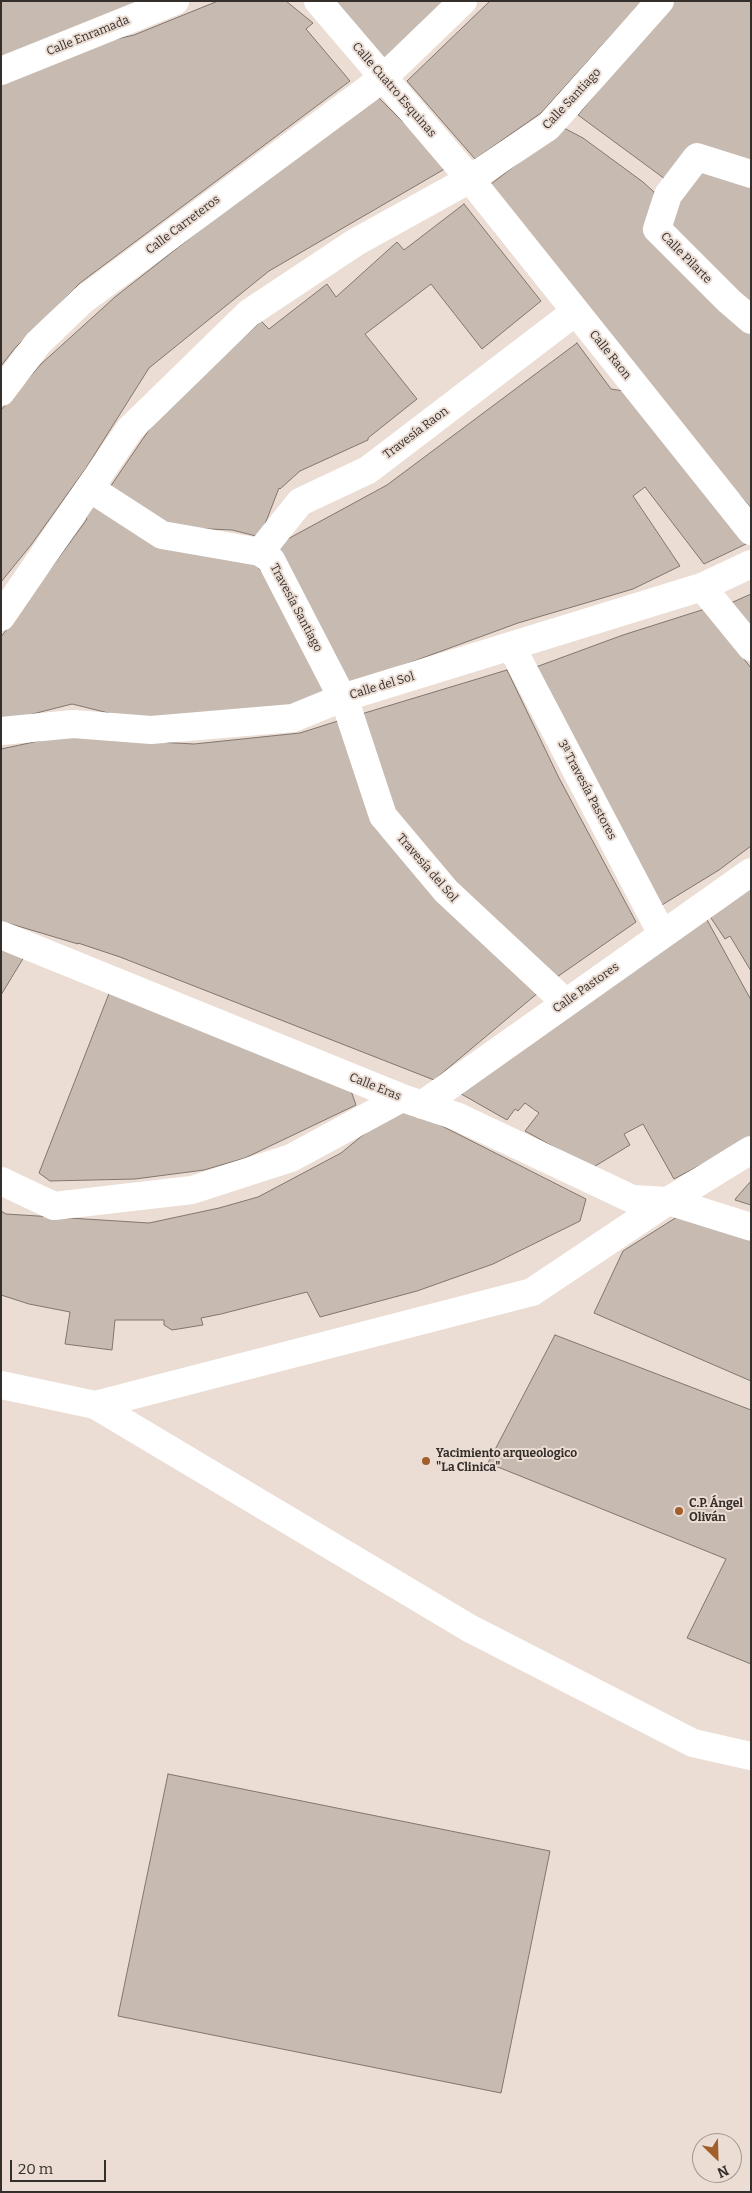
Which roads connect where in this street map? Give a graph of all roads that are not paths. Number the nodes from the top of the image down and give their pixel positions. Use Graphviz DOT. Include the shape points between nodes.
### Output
graph roads {
  1 [pos="175,1"];
  2 [pos="318,1"];
  3 [pos="463,1"];
  4 [pos="660,1"];
  5 [pos="1,71"];
  6 [pos="383,78"];
  7 [pos="751,174"];
  8 [pos="470,179"];
  9 [pos="576,312"];
  10 [pos="751,320"];
  11 [pos="1,392"];
  12 [pos="91,489"];
  13 [pos="751,531"];
  14 [pos="260,552"];
  15 [pos="751,564"];
  16 [pos="702,588"];
  17 [pos="1,617"];
  18 [pos="511,646"];
  19 [pos="751,647"];
  20 [pos="342,698"];
  21 [pos="1,731"];
  22 [pos="751,872"];
  23 [pos="662,934"];
  24 [pos="1,936"];
  25 [pos="566,1003"];
  26 [pos="412,1102"];
  27 [pos="751,1150"];
  28 [pos="1,1181"];
  29 [pos="668,1201"];
  30 [pos="751,1227"];
  31 [pos="1,1385"];
  32 [pos="95,1405"];
  33 [pos="751,1756"];
  1 -- 5 [label="street, Calle Enramada"];
  2 -- 6 [label="street, Calle Cuatro Esquinas"];
  3 -- 6 [label="street, Calle Carreteros"];
  4 -- 8 [label="street, Calle Santiago" via="548,127"];
  6 -- 8 [label="street, Calle Cuatro Esquinas"];
  6 -- 11 [label="street, Calle Carreteros" via="83,300 38,342"];
  7 -- 10 [label="street, Calle Pilarte" via="697,157 668,195 657,229"];
  8 -- 9 [label="street, Calle Raon"];
  8 -- 12 [label="street, Calle Santiago" via="356,242 249,313 130,429"];
  9 -- 13 [label="street, Calle Raon"];
  9 -- 14 [label="street, Travesía Raon" via="368,470 300,502"];
  12 -- 14 [label="street, Travesía Santiago" via="162,535"];
  12 -- 17 [label="street, Calle Santiago"];
  14 -- 20 [label="street, Travesía Santiago" via="271,560"];
  15 -- 16 [label="street, Calle del Sol"];
  16 -- 18 [label="street, Calle del Sol"];
  16 -- 19 [label="street"];
  18 -- 20 [label="street, Calle del Sol"];
  18 -- 23 [label="street, 3ª Travesía Pastores"];
  20 -- 21 [label="street, Calle del Sol" via="293,718 151,730 73,724"];
  20 -- 25 [label="street, Travesía del Sol" via="348,707 383,816 446,892"];
  22 -- 23 [label="street, Calle Pastores"];
  23 -- 25 [label="street, Calle Pastores"];
  24 -- 26 [label="street, Calle Eras"];
  25 -- 26 [label="street, Calle Pastores"];
  26 -- 28 [label="street, Calle Pastores" via="292,1158 192,1190 54,1206"];
  26 -- 29 [label="street, Calle Eras" via="456,1116 632,1199"];
  27 -- 29 [label="street"];
  29 -- 30 [label="street, Calle Eras"];
  29 -- 32 [label="street" via="532,1292"];
  31 -- 32 [label="street"];
  32 -- 33 [label="street" via="469,1628 693,1743"];
}
